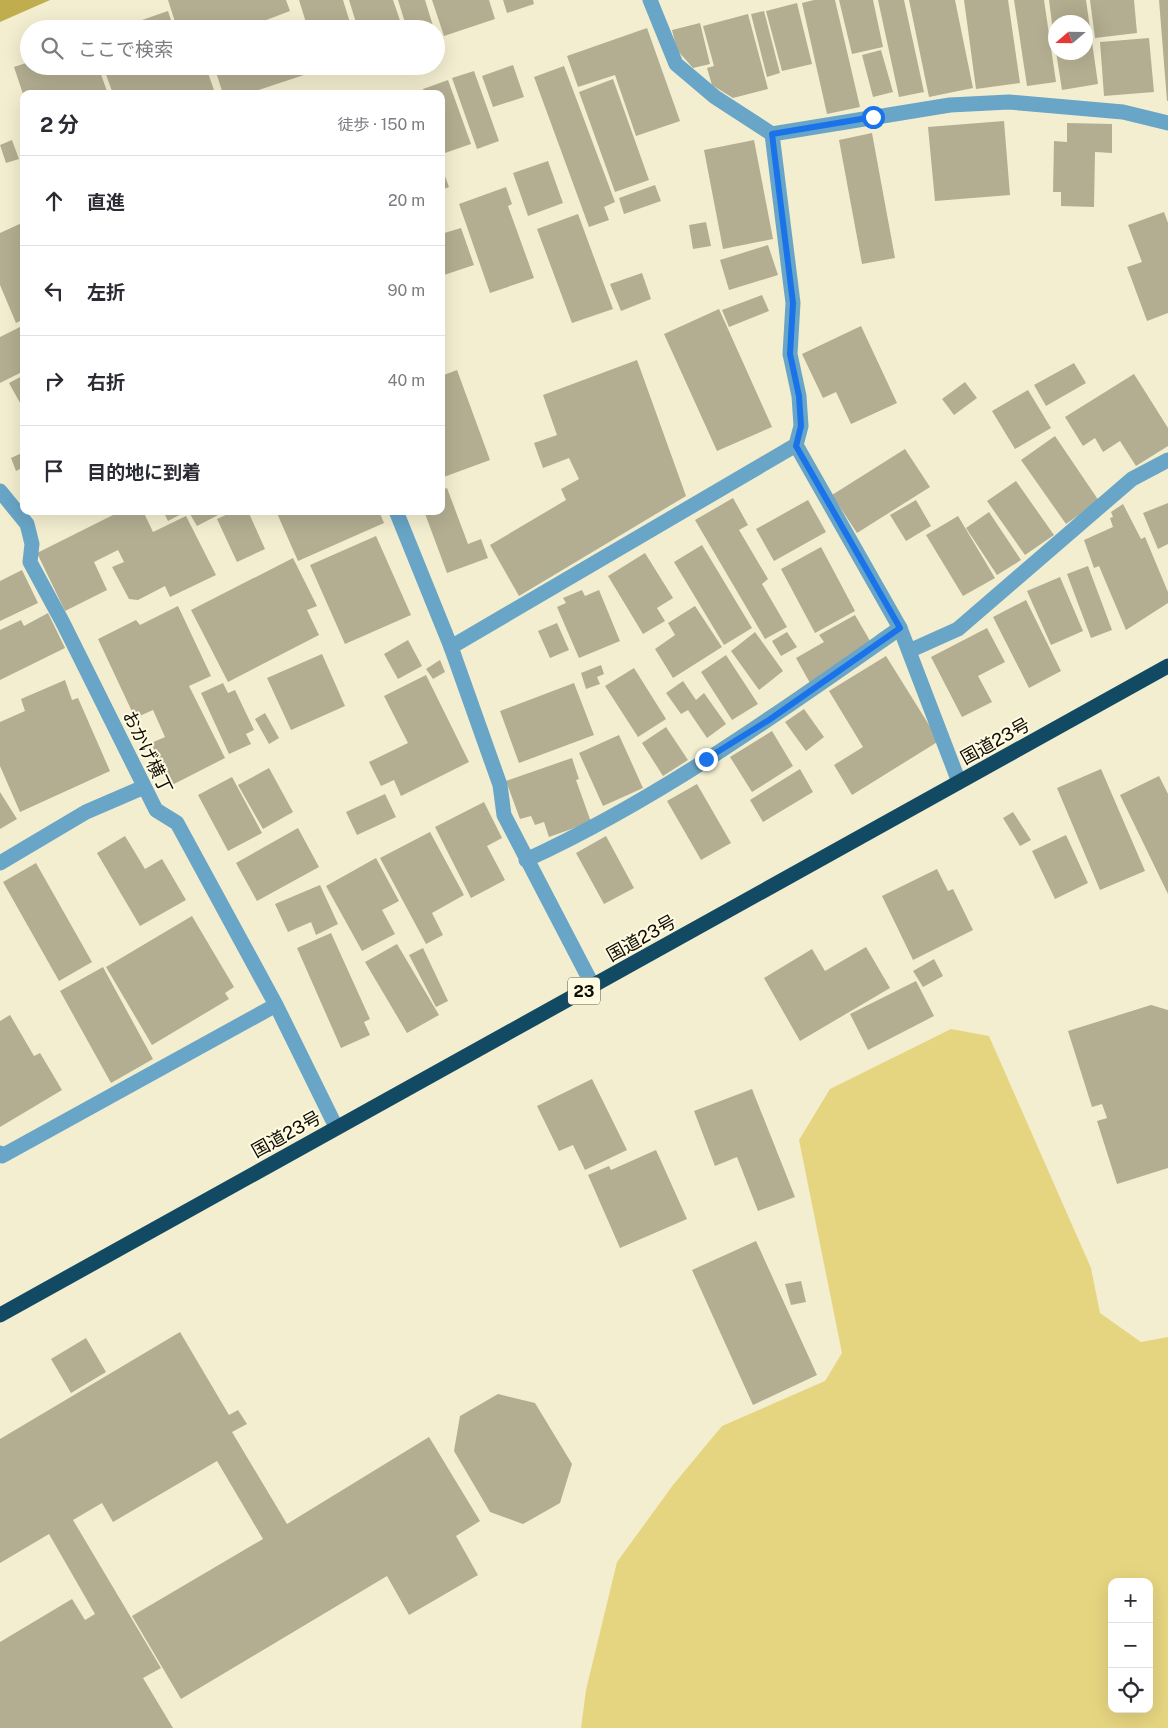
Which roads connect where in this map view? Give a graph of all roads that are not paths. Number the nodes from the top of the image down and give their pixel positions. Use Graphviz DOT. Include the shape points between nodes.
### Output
graph roads {
  1 [pos="650,0"];
  2 [pos="1168,123"];
  3 [pos="772,134"];
  4 [pos="796,446"];
  5 [pos="1168,460"];
  6 [pos="0,492"];
  7 [pos="398,515"];
  8 [pos="900,628"];
  9 [pos="451,647"];
  10 [pos="909,651"];
  11 [pos="1168,666"];
  12 [pos="959,782"];
  13 [pos="144,787"];
  14 [pos="526,860"];
  15 [pos="0,863"];
  16 [pos="593,986"];
  17 [pos="276,1005"];
  18 [pos="336,1127"];
  19 [pos="0,1154"];
  20 [pos="0,1315"];
  1 -- 3 [label="street" via="676,64 715,97"];
  2 -- 3 [label="street" via="1123,112 1009,102 950,105"];
  3 -- 4 [label="street" via="793,303 790,354 799,396 801,426"];
  4 -- 8 [label="street"];
  4 -- 9 [label="street"];
  5 -- 10 [label="street" via="1132,479 958,629"];
  6 -- 13 [label="street, おかげ横丁" via="27,524 32,544 30,562"];
  7 -- 9 [label="street"];
  8 -- 10 [label="street"];
  8 -- 14 [label="street" via="761,724 584,833"];
  9 -- 14 [label="street" via="500,785 504,815"];
  10 -- 12 [label="street"];
  11 -- 12 [label="highway, 国道23号 / 23"];
  12 -- 16 [label="highway, 国道23号 / 23"];
  13 -- 15 [label="street" via="86,812"];
  13 -- 17 [label="street, おかげ横丁" via="156,810 176,823"];
  14 -- 16 [label="street"];
  16 -- 18 [label="highway, 国道23号 / 23"];
  17 -- 18 [label="street, おかげ横丁"];
  17 -- 19 [label="street" via="10,1152"];
  18 -- 20 [label="highway, 国道23号 / 23"];
}
